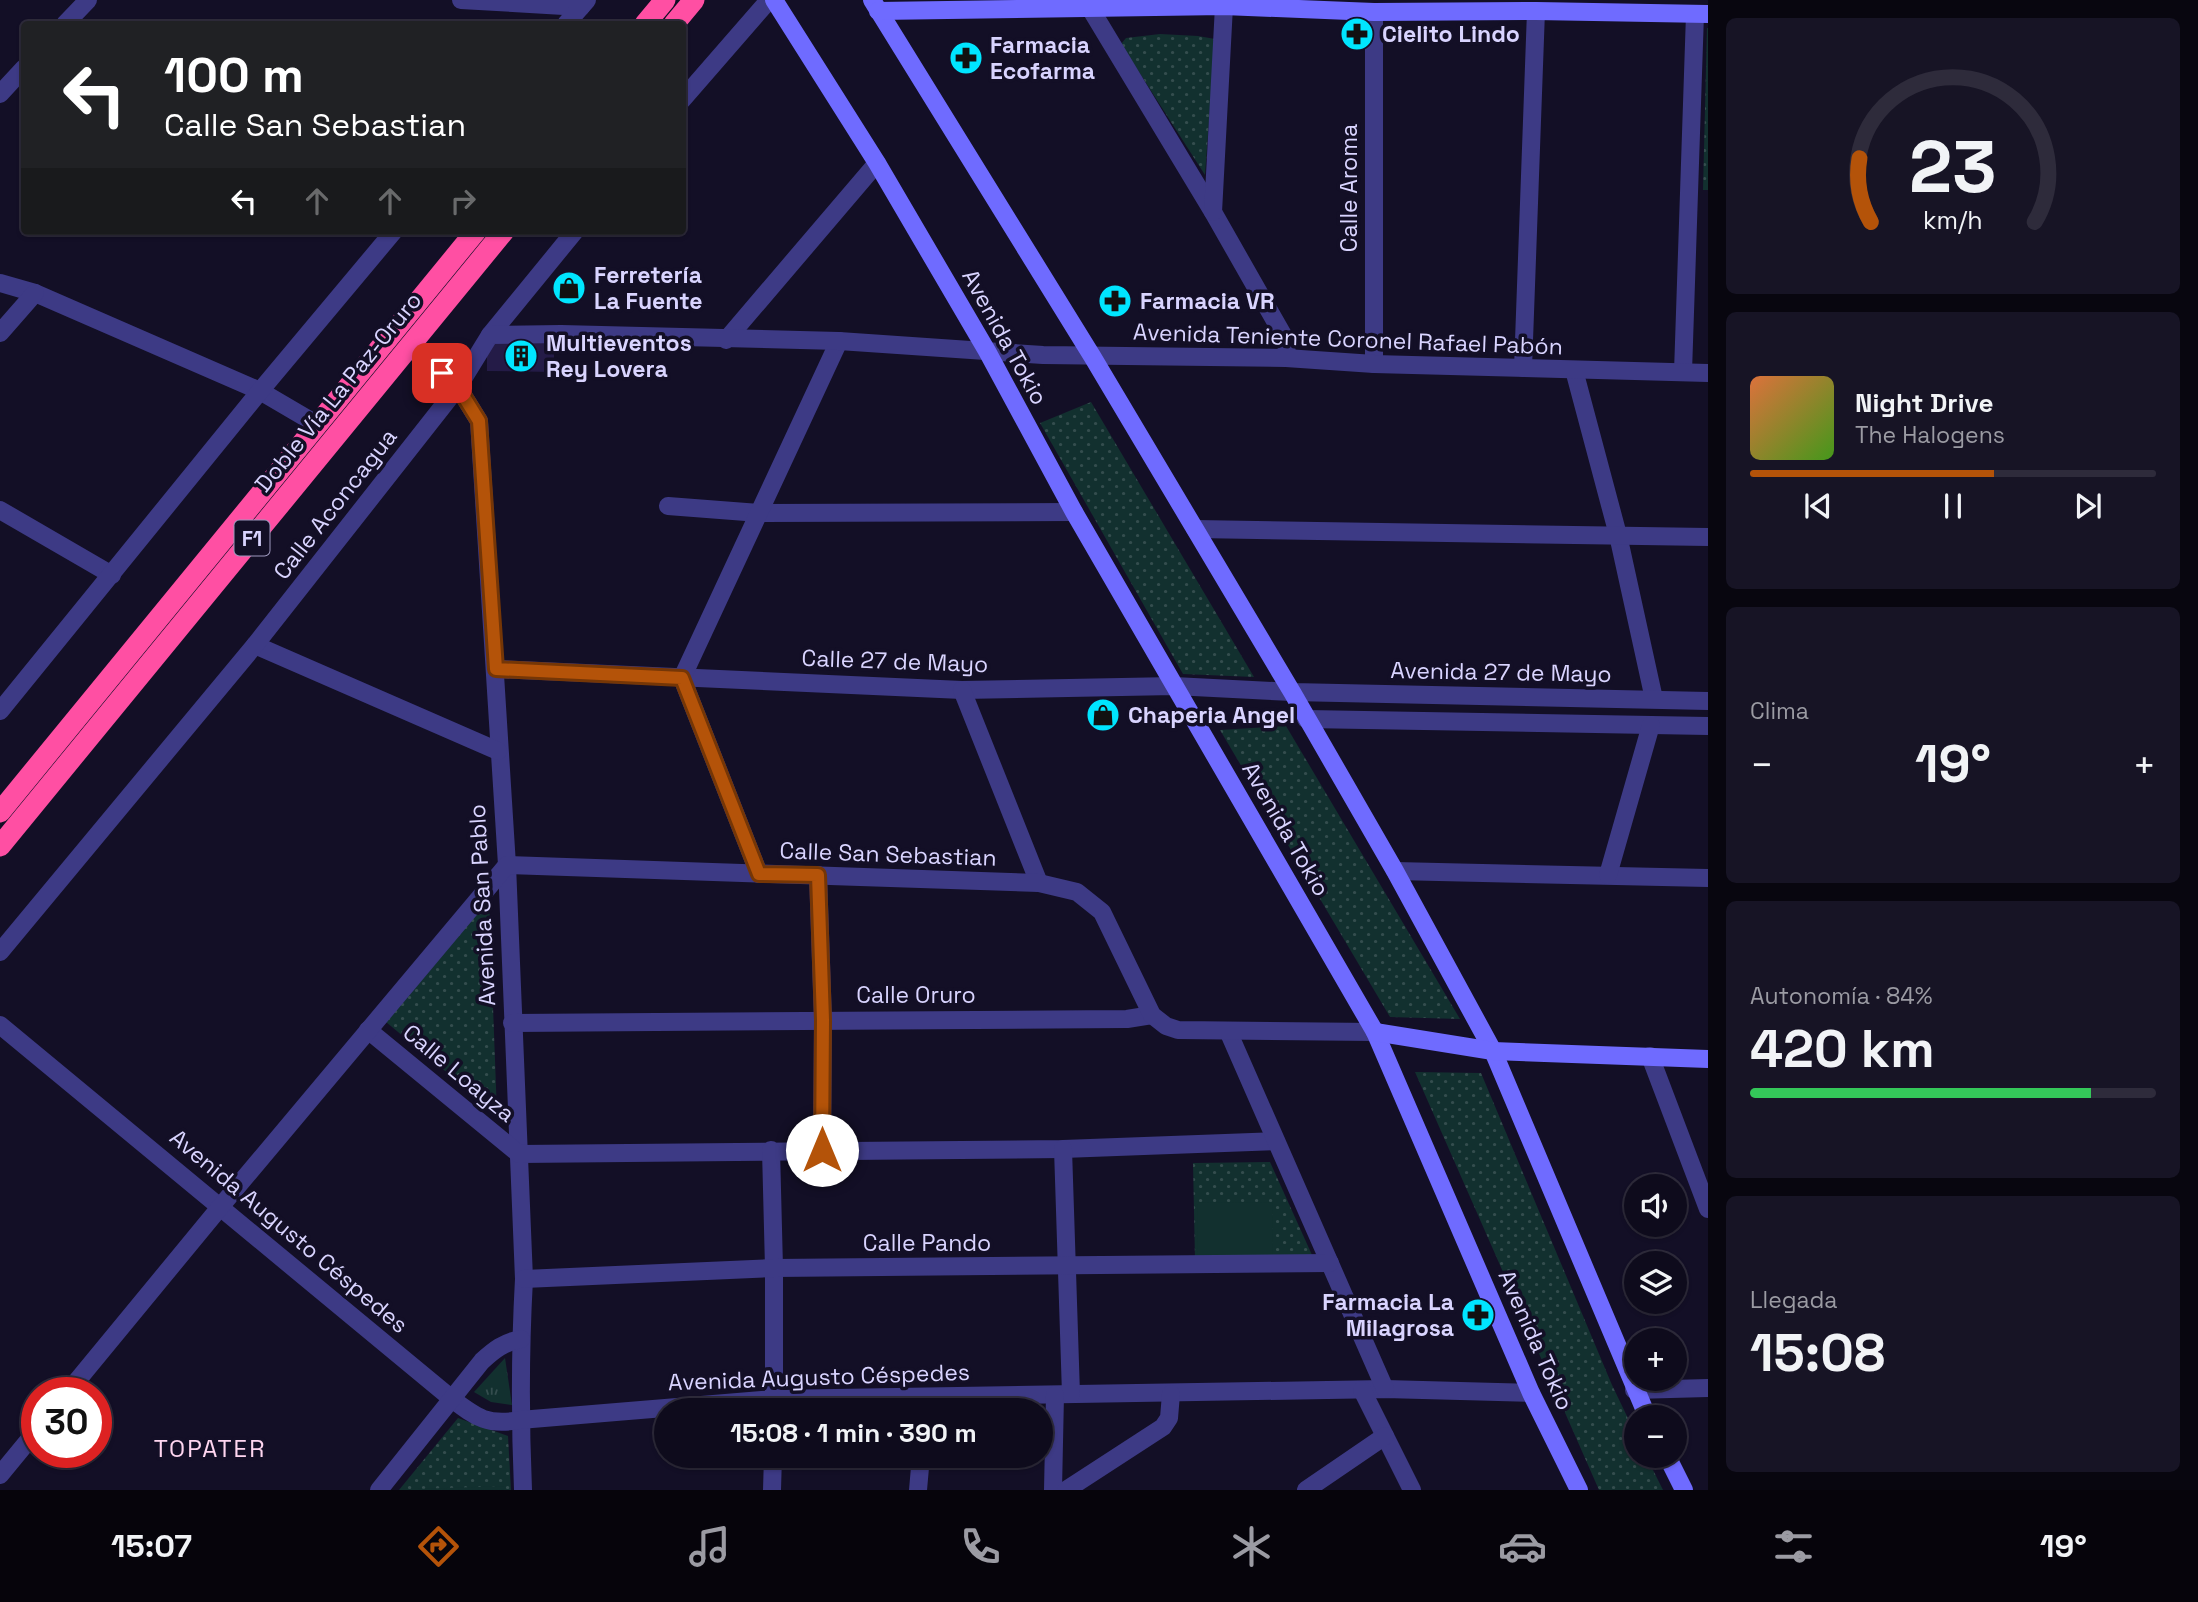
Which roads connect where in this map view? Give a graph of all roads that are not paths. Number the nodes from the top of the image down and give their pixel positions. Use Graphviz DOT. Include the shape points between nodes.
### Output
graph roads {
  1 [pos="88,0"];
  2 [pos="461,0"];
  3 [pos="665,0"];
  4 [pos="694,0"];
  5 [pos="769,0"];
  6 [pos="774,0"];
  7 [pos="584,4"];
  8 [pos="875,5"];
  9 [pos="1309,5"];
  10 [pos="1224,6"];
  11 [pos="1090,8"];
  12 [pos="1536,11"];
  13 [pos="1374,12"];
  14 [pos="1701,14"];
  15 [pos="68,21"];
  16 [pos="569,21"];
  17 [pos="648,21"];
  18 [pos="676,21"];
  19 [pos="21,71"];
  20 [pos="0,94"];
  21 [pos="686,95"];
  22 [pos="877,163"];
  23 [pos="1689,202"];
  24 [pos="1708,203"];
  25 [pos="1213,212"];
  26 [pos="391,235"];
  27 [pos="473,235"];
  28 [pos="502,235"];
  29 [pos="572,235"];
  30 [pos="0,283"];
  31 [pos="36,293"];
  32 [pos="0,333"];
  33 [pos="490,335"];
  34 [pos="726,340"];
  35 [pos="839,341"];
  36 [pos="409,347"];
  37 [pos="987,351"];
  38 [pos="1092,356"];
  39 [pos="1286,358"];
  40 [pos="1374,364"];
  41 [pos="1523,368"];
  42 [pos="1574,370"];
  43 [pos="1683,372"];
  44 [pos="1708,373"];
  45 [pos="458,387"];
  46 [pos="260,391"];
  47 [pos="318,425"];
  48 [pos="668,506"];
  49 [pos="0,510"];
  50 [pos="1074,512"];
  51 [pos="759,513"];
  52 [pos="1195,529"];
  53 [pos="1618,535"];
  54 [pos="1708,537"];
  55 [pos="112,575"];
  56 [pos="255,645"];
  57 [pos="496,669"];
  58 [pos="682,678"];
  59 [pos="1174,686"];
  60 [pos="962,690"];
  61 [pos="1292,692"];
  62 [pos="1654,699"];
  63 [pos="1708,701"];
  64 [pos="0,711"];
  65 [pos="1306,719"];
  66 [pos="1651,725"];
  67 [pos="1708,726"];
  68 [pos="498,751"];
  69 [pos="0,812"];
  70 [pos="0,846"];
  71 [pos="507,864"];
  72 [pos="1395,871"];
  73 [pos="759,874"];
  74 [pos="818,875"];
  75 [pos="1608,875"];
  76 [pos="1708,878"];
  77 [pos="1039,883"];
  78 [pos="0,952"];
  79 [pos="1152,1015"];
  80 [pos="823,1020"];
  81 [pos="512,1023"];
  82 [pos="0,1025"];
  83 [pos="368,1030"];
  84 [pos="1228,1031"];
  85 [pos="1375,1032"];
  86 [pos="1493,1051"];
  87 [pos="1650,1056"];
  88 [pos="1708,1059"];
  89 [pos="1276,1141"];
  90 [pos="1063,1149"];
  91 [pos="771,1150"];
  92 [pos="822,1150"];
  93 [pos="519,1154"];
  94 [pos="220,1206"];
  95 [pos="1708,1209"];
  96 [pos="1330,1263"];
  97 [pos="1066,1267"];
  98 [pos="774,1268"];
  99 [pos="524,1279"];
  100 [pos="521,1339"];
  101 [pos="1624,1366"];
  102 [pos="80,1377"];
  103 [pos="1708,1388"];
  104 [pos="1385,1389"];
  105 [pos="1687,1389"];
  106 [pos="1362,1390"];
  107 [pos="1531,1393"];
  108 [pos="1063,1394"];
  109 [pos="1171,1394"];
  110 [pos="774,1398"];
  111 [pos="1001,1398"];
  112 [pos="452,1399"];
  113 [pos="654,1412"];
  114 [pos="520,1420"];
  115 [pos="1385,1436"];
  116 [pos="21,1449"];
  117 [pos="773,1468"];
  118 [pos="920,1468"];
  119 [pos="1673,1468"];
  120 [pos="0,1475"];
  121 [pos="379,1490"];
  122 [pos="523,1490"];
  123 [pos="772,1490"];
  124 [pos="918,1490"];
  125 [pos="1053,1490"];
  126 [pos="1066,1490"];
  127 [pos="1306,1490"];
  128 [pos="1412,1490"];
  129 [pos="1579,1490"];
  130 [pos="1684,1490"];
  1 -- 15 [label="street"];
  2 -- 7 [label="street"];
  3 -- 17 [label="highway"];
  4 -- 18 [label="highway"];
  5 -- 21 [label="street"];
  6 -- 22 [label="street, Avenida Tokio"];
  7 -- 16 [label="street"];
  8 -- 11 [label="street"];
  8 -- 38 [label="street"];
  9 -- 10 [label="street"];
  9 -- 13 [label="street"];
  10 -- 11 [label="street"];
  10 -- 25 [label="street"];
  11 -- 25 [label="street"];
  12 -- 13 [label="street"];
  12 -- 14 [label="street"];
  12 -- 41 [label="street"];
  13 -- 40 [label="street, Calle Aroma"];
  14 -- 23 [label="street"];
  19 -- 20 [label="street"];
  22 -- 34 [label="street"];
  22 -- 37 [label="street, Avenida Tokio"];
  23 -- 24 [label="street"];
  23 -- 43 [label="street"];
  25 -- 39 [label="street" via="1287,342"];
  26 -- 46 [label="street"];
  27 -- 47 [label="highway, Doble Vía La Paz-Oruro / F1"];
  28 -- 36 [label="highway, Doble Vía La Paz-Oruro / F1"];
  29 -- 33 [label="street, Calle Aconcagua"];
  30 -- 31 [label="street"];
  31 -- 32 [label="street"];
  31 -- 46 [label="street"];
  33 -- 34 [label="street"];
  33 -- 45 [label="street, Calle Aconcagua"];
  34 -- 35 [label="street"];
  35 -- 37 [label="street"];
  35 -- 51 [label="street"];
  36 -- 45 [label="street, Avenida San Pablo"];
  36 -- 70 [label="highway, Doble Vía La Paz-Oruro / F1"];
  37 -- 38 [label="street, Avenida Teniente Coronel Rafael Pabón"];
  37 -- 50 [label="street, Avenida Tokio"];
  38 -- 39 [label="street, Avenida Teniente Coronel Rafael Pabón"];
  38 -- 52 [label="street"];
  39 -- 40 [label="street, Avenida Teniente Coronel Rafael Pabón"];
  40 -- 41 [label="street, Avenida Teniente Coronel Rafael Pabón"];
  41 -- 42 [label="street, Avenida Teniente Coronel Rafael Pabón"];
  42 -- 43 [label="street, Avenida Teniente Coronel Rafael Pabón"];
  42 -- 53 [label="street"];
  43 -- 44 [label="street, Avenida Teniente Coronel Rafael Pabón"];
  45 -- 56 [label="street, Calle Aconcagua"];
  45 -- 57 [label="street, Avenida San Pablo" via="479,421"];
  46 -- 47 [label="street"];
  46 -- 55 [label="street"];
  47 -- 69 [label="highway, Doble Vía La Paz-Oruro / F1"];
  48 -- 51 [label="street"];
  49 -- 55 [label="street"];
  50 -- 51 [label="street"];
  50 -- 59 [label="street, Avenida Tokio"];
  51 -- 58 [label="street"];
  52 -- 53 [label="street"];
  52 -- 61 [label="street"];
  53 -- 54 [label="street"];
  53 -- 62 [label="street"];
  55 -- 64 [label="street"];
  56 -- 68 [label="street"];
  56 -- 78 [label="street, Calle Aconcagua"];
  57 -- 58 [label="street, Calle 27 de Mayo"];
  57 -- 68 [label="street, Avenida San Pablo"];
  58 -- 60 [label="street, Calle 27 de Mayo"];
  58 -- 73 [label="street"];
  59 -- 60 [label="street, Calle 27 de Mayo"];
  59 -- 61 [label="street, Calle 27 de Mayo"];
  59 -- 85 [label="street, Avenida Tokio"];
  60 -- 77 [label="street"];
  61 -- 62 [label="street, Avenida 27 de Mayo"];
  61 -- 65 [label="street"];
  62 -- 63 [label="street, Avenida 27 de Mayo"];
  65 -- 66 [label="street"];
  65 -- 72 [label="street"];
  66 -- 67 [label="street"];
  66 -- 75 [label="street"];
  68 -- 71 [label="street, Avenida San Pablo"];
  71 -- 73 [label="street, Calle San Sebastian"];
  71 -- 81 [label="street, Avenida San Pablo"];
  71 -- 83 [label="street"];
  72 -- 75 [label="street"];
  72 -- 86 [label="street"];
  73 -- 74 [label="street, Calle San Sebastian"];
  74 -- 77 [label="street, Calle San Sebastian"];
  74 -- 80 [label="street"];
  75 -- 76 [label="street"];
  77 -- 79 [label="street, Calle San Sebastian" via="1077,892 1102,912"];
  79 -- 80 [label="street, Calle Oruro" via="1127,1019"];
  79 -- 84 [label="street" via="1178,1030"];
  80 -- 81 [label="street, Calle Oruro"];
  80 -- 92 [label="street"];
  81 -- 93 [label="street, Avenida San Pablo"];
  82 -- 94 [label="street, Avenida Augusto Céspedes"];
  83 -- 93 [label="street, Calle Loayza"];
  83 -- 94 [label="street"];
  84 -- 85 [label="street"];
  84 -- 89 [label="street"];
  85 -- 86 [label="street"];
  85 -- 107 [label="street, Avenida Tokio"];
  86 -- 87 [label="street"];
  86 -- 101 [label="street"];
  87 -- 88 [label="street"];
  87 -- 95 [label="street"];
  89 -- 90 [label="street"];
  89 -- 96 [label="street"];
  90 -- 92 [label="street"];
  90 -- 97 [label="street"];
  91 -- 92 [label="street"];
  91 -- 93 [label="street"];
  91 -- 98 [label="street"];
  93 -- 99 [label="street, Avenida San Pablo"];
  94 -- 102 [label="street"];
  94 -- 112 [label="street, Avenida Augusto Céspedes"];
  96 -- 97 [label="street, Calle Pando"];
  96 -- 104 [label="street"];
  97 -- 98 [label="street, Calle Pando"];
  97 -- 108 [label="street"];
  98 -- 99 [label="street, Calle Pando"];
  98 -- 110 [label="street"];
  99 -- 100 [label="street, Avenida San Pablo"];
  100 -- 112 [label="street" via="494,1350"];
  100 -- 114 [label="street, Avenida San Pablo"];
  103 -- 105 [label="street"];
  104 -- 106 [label="street, Avenida Augusto Céspedes"];
  104 -- 107 [label="street, Avenida Augusto Céspedes"];
  106 -- 109 [label="street, Avenida Augusto Céspedes"];
  106 -- 115 [label="street"];
  107 -- 129 [label="street, Avenida Tokio"];
  108 -- 109 [label="street, Avenida Augusto Céspedes"];
  108 -- 111 [label="street, Avenida Augusto Céspedes"];
  108 -- 125 [label="street"];
  109 -- 126 [label="street" via="1169,1418 1163,1427"];
  112 -- 114 [label="street, Avenida Augusto Céspedes" via="482,1419 499,1424"];
  112 -- 121 [label="street"];
  113 -- 114 [label="street, Avenida Augusto Céspedes"];
  114 -- 122 [label="street, Avenida San Pablo"];
  115 -- 127 [label="street"];
  115 -- 128 [label="street"];
  116 -- 120 [label="street"];
  117 -- 123 [label="street"];
  118 -- 124 [label="street"];
  119 -- 130 [label="street"];
}
